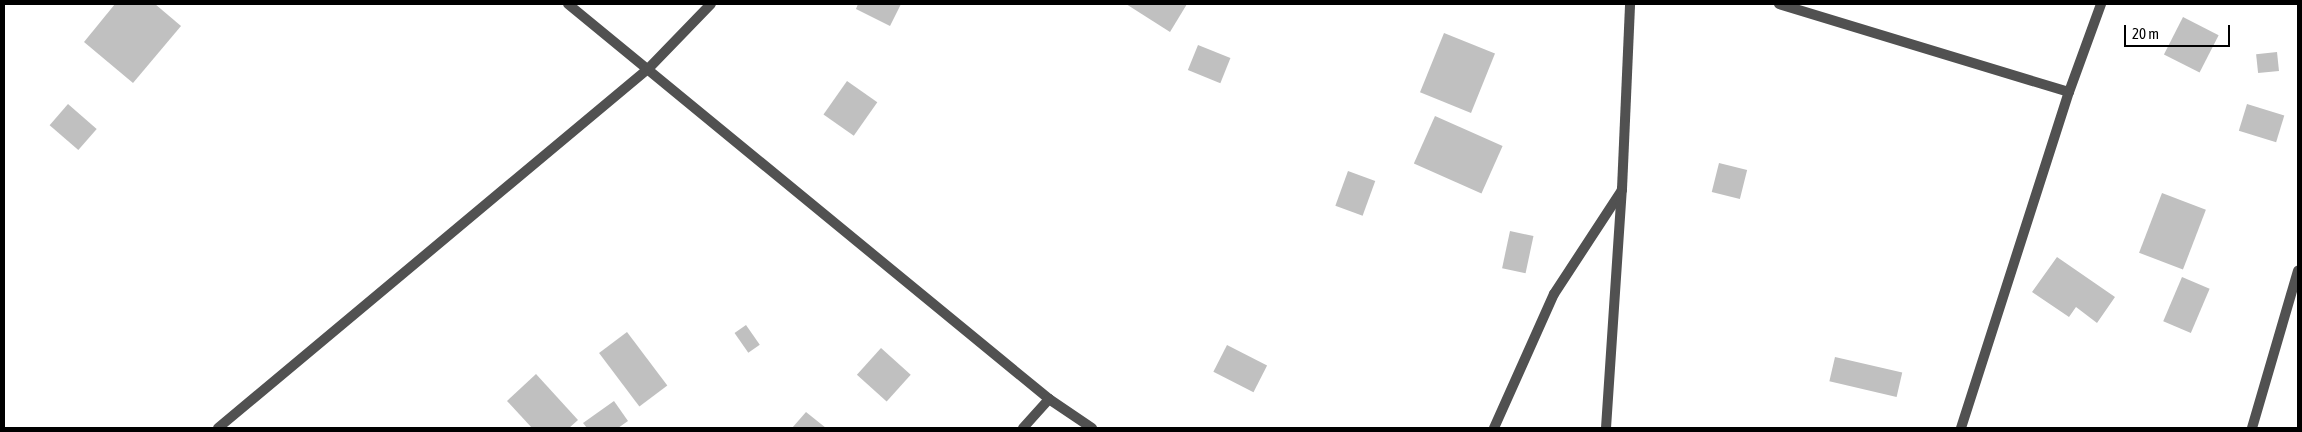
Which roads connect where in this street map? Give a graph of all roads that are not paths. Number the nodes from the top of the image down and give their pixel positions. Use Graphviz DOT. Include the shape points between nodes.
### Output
graph roads {
  1 [pos="568,4"];
  2 [pos="711,4"];
  3 [pos="1630,4"];
  4 [pos="1779,4"];
  5 [pos="2101,4"];
  6 [pos="649,68"];
  7 [pos="2069,92"];
  8 [pos="1622,189"];
  9 [pos="2298,271"];
  10 [pos="1049,398"];
  11 [pos="218,428"];
  12 [pos="1023,428"];
  13 [pos="1092,428"];
  14 [pos="1494,428"];
  15 [pos="1606,428"];
  16 [pos="1961,428"];
  17 [pos="2252,428"];
  1 -- 6 [label="street"];
  2 -- 6 [label="street"];
  3 -- 8 [label="street"];
  4 -- 7 [label="street"];
  5 -- 7 [label="street"];
  6 -- 10 [label="street"];
  6 -- 11 [label="street"];
  7 -- 16 [label="street"];
  8 -- 14 [label="street" via="1554,294"];
  8 -- 15 [label="street"];
  9 -- 17 [label="street"];
  10 -- 12 [label="street"];
  10 -- 13 [label="street"];
}
